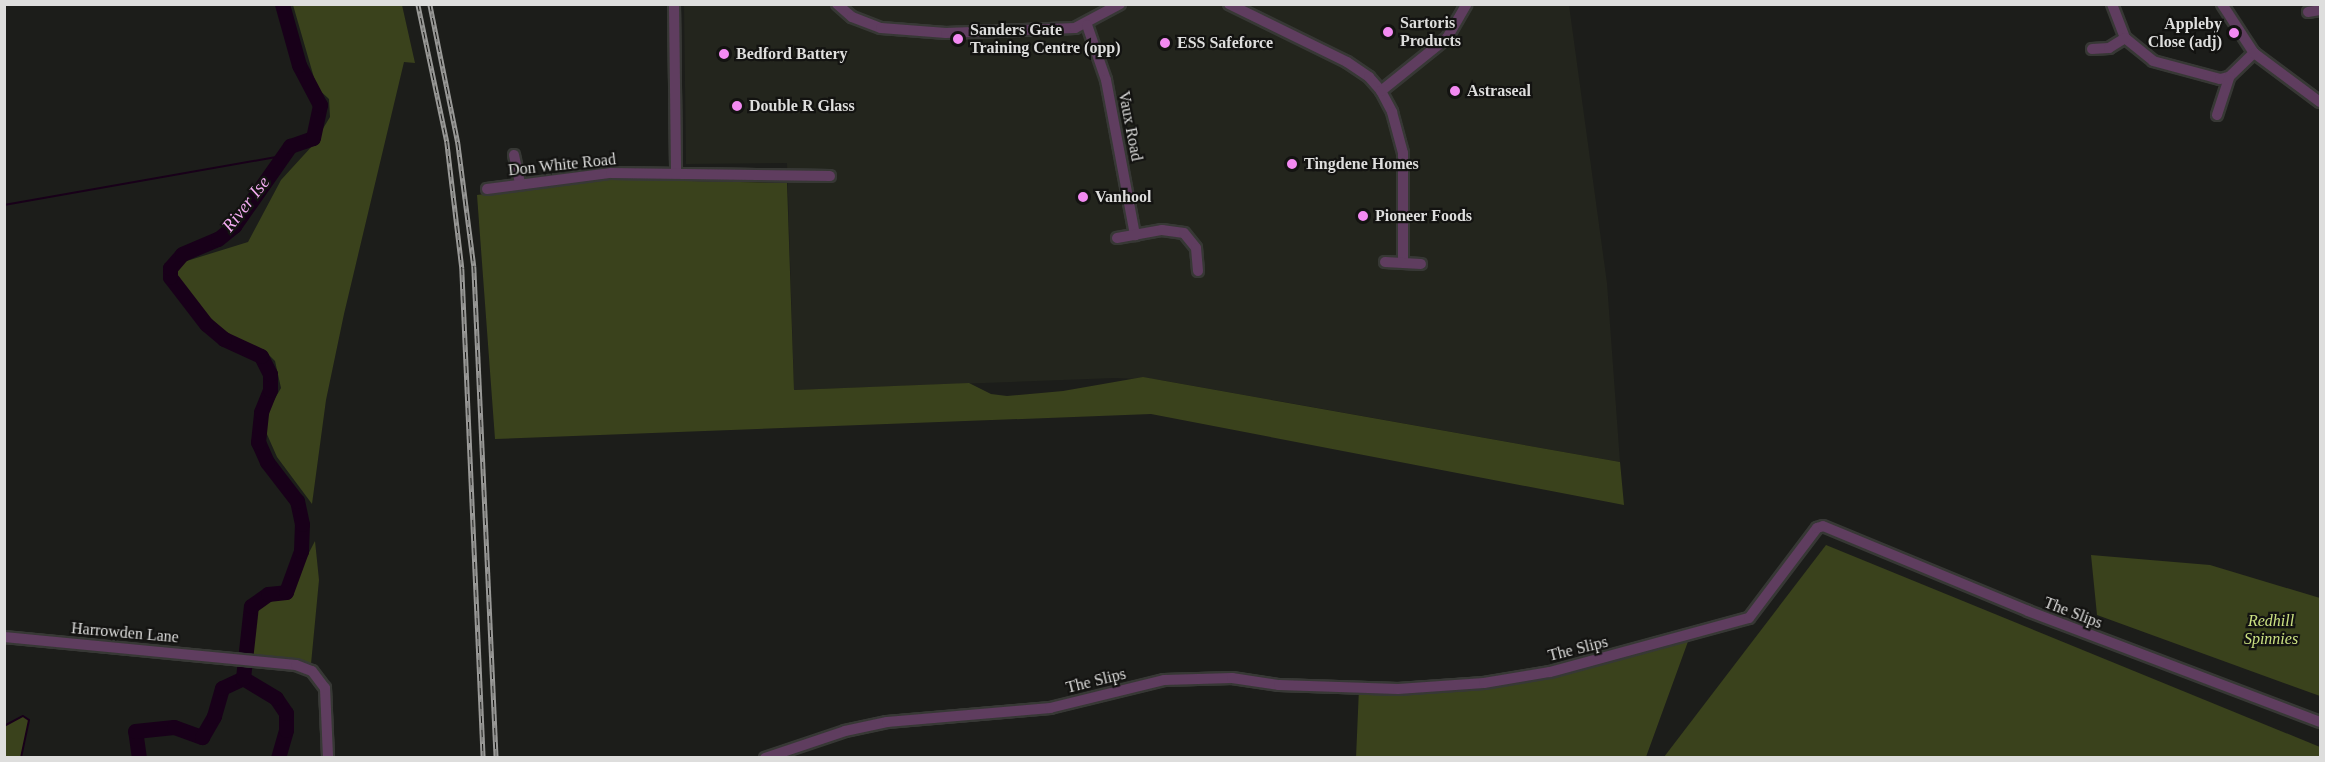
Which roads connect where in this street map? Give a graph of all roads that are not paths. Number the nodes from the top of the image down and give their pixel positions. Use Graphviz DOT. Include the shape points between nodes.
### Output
graph roads {
  1 [pos="674,4"];
  2 [pos="837,4"];
  3 [pos="1120,4"];
  4 [pos="1229,4"];
  5 [pos="1467,4"];
  6 [pos="2112,4"];
  7 [pos="2222,4"];
  8 [pos="2320,10"];
  9 [pos="2308,12"];
  10 [pos="1087,25"];
  11 [pos="2125,38"];
  12 [pos="2092,49"];
  13 [pos="2254,53"];
  14 [pos="2229,77"];
  15 [pos="1381,91"];
  16 [pos="2320,102"];
  17 [pos="2217,116"];
  18 [pos="514,155"];
  19 [pos="676,174"];
  20 [pos="830,176"];
  21 [pos="520,184"];
  22 [pos="488,189"];
  23 [pos="1135,235"];
  24 [pos="1116,238"];
  25 [pos="1385,262"];
  26 [pos="1403,262"];
  27 [pos="1421,264"];
  28 [pos="1198,271"];
  29 [pos="4,637"];
  30 [pos="2320,722"];
  31 [pos="328,758"];
  32 [pos="765,758"];
  1 -- 19 [label="street"];
  2 -- 10 [label="street" via="865,22 912,33 1037,32"];
  3 -- 10 [label="street"];
  4 -- 15 [label="street" via="1347,62"];
  5 -- 15 [label="street" via="1447,38"];
  6 -- 11 [label="street"];
  7 -- 13 [label="street"];
  8 -- 9 [label="street"];
  10 -- 23 [label="street, Vaux Road" via="1106,80"];
  11 -- 12 [label="street" via="2109,48"];
  11 -- 14 [label="street" via="2153,61 2206,77"];
  13 -- 14 [label="street"];
  13 -- 16 [label="street"];
  14 -- 17 [label="street"];
  15 -- 26 [label="street" via="1392,112 1403,153"];
  18 -- 21 [label="street"];
  19 -- 20 [label="street, Don White Road"];
  19 -- 21 [label="street, Don White Road" via="590,174"];
  21 -- 22 [label="street, Don White Road"];
  23 -- 24 [label="street"];
  23 -- 28 [label="street" via="1162,230 1184,233 1196,248"];
  25 -- 26 [label="street"];
  26 -- 27 [label="street"];
  29 -- 31 [label="street, Harrowden Lane" via="296,665 320,677 325,688"];
  30 -- 32 [label="street, The Slips" via="2028,611 1823,526 1817,528 1749,618 1550,672 1484,684 1398,689 1279,685 1232,678 1164,680 1050,708 887,722 845,731"];
}
